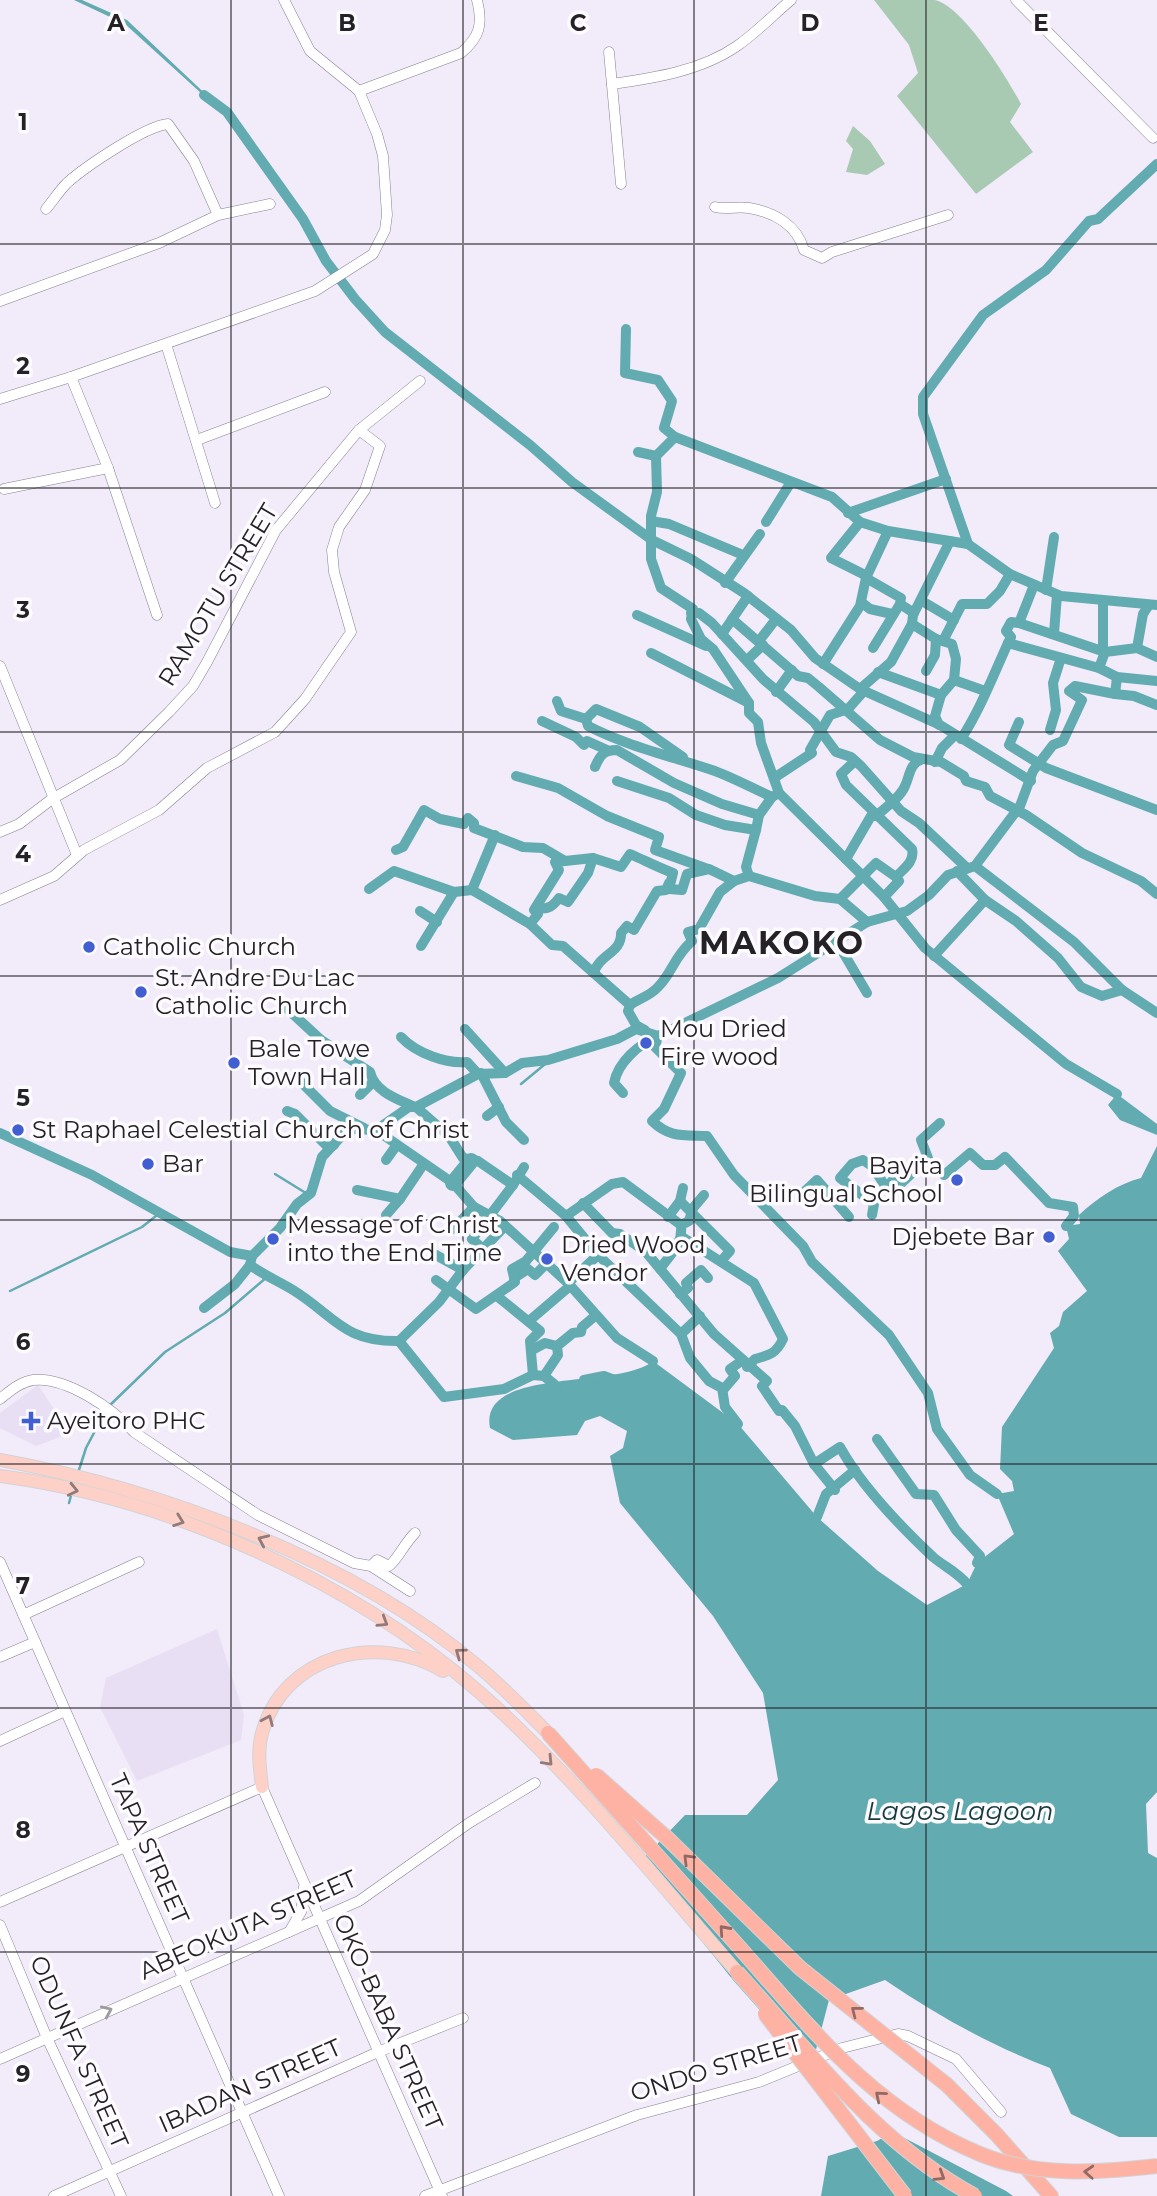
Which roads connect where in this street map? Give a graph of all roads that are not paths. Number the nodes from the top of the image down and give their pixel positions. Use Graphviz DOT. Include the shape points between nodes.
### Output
graph roads {
  1 [pos="284,0"];
  2 [pos="477,0"];
  3 [pos="790,0"];
  4 [pos="1016,0"];
  5 [pos="609,52"];
  6 [pos="612,84"];
  7 [pos="359,91"];
  8 [pos="1153,138"];
  9 [pos="621,184"];
  10 [pos="270,204"];
  11 [pos="715,208"];
  12 [pos="46,209"];
  13 [pos="218,215"];
  14 [pos="947,215"];
  15 [pos="0,301"];
  16 [pos="166,344"];
  17 [pos="71,377"];
  18 [pos="420,381"];
  19 [pos="326,392"];
  20 [pos="0,399"];
  21 [pos="359,430"];
  22 [pos="197,440"];
  23 [pos="108,468"];
  24 [pos="4,489"];
  25 [pos="215,503"];
  26 [pos="156,615"];
  27 [pos="0,666"];
  28 [pos="52,799"];
  29 [pos="0,832"];
  30 [pos="77,855"];
  31 [pos="0,900"];
  32 [pos="0,1399"];
  33 [pos="0,1460"];
  34 [pos="0,1476"];
  35 [pos="415,1534"];
  36 [pos="0,1562"];
  37 [pos="139,1562"];
  38 [pos="371,1566"];
  39 [pos="410,1591"];
  40 [pos="23,1615"];
  41 [pos="35,1642"];
  42 [pos="0,1657"];
  43 [pos="480,1693"];
  44 [pos="65,1712"];
  45 [pos="548,1732"];
  46 [pos="0,1741"];
  47 [pos="534,1783"];
  48 [pos="262,1787"];
  49 [pos="125,1847"];
  50 [pos="304,1887"];
  51 [pos="0,1902"];
  52 [pos="318,1919"];
  53 [pos="0,1925"];
  54 [pos="289,1932"];
  55 [pos="737,1972"];
  56 [pos="183,1977"];
  57 [pos="463,2018"];
  58 [pos="47,2038"];
  59 [pos="378,2052"];
  60 [pos="0,2059"];
  61 [pos="1002,2112"];
  62 [pos="241,2115"];
  63 [pos="1157,2166"];
  64 [pos="110,2171"];
  65 [pos="441,2193"];
  66 [pos="54,2196"];
  67 [pos="121,2196"];
  68 [pos="279,2196"];
  69 [pos="425,2196"];
  70 [pos="905,2196"];
  71 [pos="975,2196"];
  72 [pos="1051,2196"];
  1 -- 7 [label="street" via="310,51"];
  2 -- 7 [label="street" via="480,30 461,53"];
  3 -- 6 [label="street" via="726,52 687,69"];
  4 -- 8 [label="street"];
  5 -- 6 [label="street"];
  6 -- 9 [label="street"];
  7 -- 16 [label="street" via="383,156 387,215 373,254 324,286"];
  10 -- 13 [label="street"];
  11 -- 14 [label="street" via="748,207 783,220 804,250 822,258"];
  12 -- 13 [label="street" via="81,171 167,124 194,161"];
  13 -- 15 [label="street" via="159,243"];
  16 -- 17 [label="street"];
  16 -- 22 [label="street"];
  17 -- 20 [label="street"];
  17 -- 23 [label="street"];
  18 -- 21 [label="street, RAMOTU STREET"];
  19 -- 22 [label="street"];
  21 -- 28 [label="street, RAMOTU STREET" via="276,530 193,686 120,760"];
  21 -- 30 [label="street" via="380,446 365,490 339,527 332,550 351,632 305,699 275,732 207,768 159,810"];
  22 -- 25 [label="street"];
  23 -- 24 [label="street"];
  23 -- 26 [label="street"];
  27 -- 28 [label="street"];
  28 -- 29 [label="street, RAMOTU STREET"];
  28 -- 30 [label="street"];
  30 -- 31 [label="street" via="54,876"];
  32 -- 38 [label="street" via="20,1384 35,1380 60,1385 103,1405 134,1432 258,1515 354,1563"];
  45 -- 33 [label="main road, one-way" via="443,1640 335,1575 254,1535 117,1485"];
  34 -- 43 [label="main road, one-way" via="114,1500 213,1534 290,1568 420,1646"];
  35 -- 38 [label="street" via="389,1566 377,1560"];
  36 -- 40 [label="street, TAPA STREET"];
  37 -- 40 [label="street"];
  38 -- 39 [label="street"];
  40 -- 41 [label="street, TAPA STREET"];
  41 -- 42 [label="street"];
  41 -- 44 [label="street, TAPA STREET"];
  48 -- 43 [label="main road, one-way" via="262,1734 274,1705 300,1675 332,1658 368,1651 405,1654"];
  43 -- 55 [label="main road, one-way" via="618,1836"];
  44 -- 46 [label="street"];
  44 -- 49 [label="street, TAPA STREET"];
  63 -- 45 [label="highway, one-way, bridge" via="1101,2173 1041,2170 982,2155 922,2127 879,2096 822,2040"];
  72 -- 45 [label="highway, one-way, bridge" via="947,2085 800,1968 667,1838"];
  47 -- 52 [label="street, ABEOKUTA STREET" via="387,1884"];
  48 -- 49 [label="street"];
  48 -- 50 [label="street, OKO-BABA STREET"];
  49 -- 51 [label="street"];
  49 -- 56 [label="street, TAPA STREET"];
  50 -- 52 [label="street, OKO-BABA STREET"];
  50 -- 54 [label="street" via="301,1912"];
  52 -- 54 [label="street, ABEOKUTA STREET"];
  52 -- 59 [label="street, OKO-BABA STREET"];
  53 -- 58 [label="street, ODUNFA STREET"];
  54 -- 56 [label="street, ABEOKUTA STREET"];
  55 -- 70 [label="highway, bridge"];
  55 -- 71 [label="highway, one-way, bridge" via="873,2122 936,2175"];
  58 -- 56 [label="street, ABEOKUTA STREET, one-way"];
  56 -- 62 [label="street, TAPA STREET"];
  57 -- 59 [label="street, IBADAN STREET"];
  58 -- 60 [label="street, ABEOKUTA STREET"];
  58 -- 64 [label="street, ODUNFA STREET"];
  59 -- 62 [label="street, IBADAN STREET"];
  59 -- 65 [label="street, OKO-BABA STREET"];
  61 -- 65 [label="street, ONDO STREET" via="956,2059 898,2034 842,2048 759,2082 637,2115"];
  62 -- 64 [label="street, IBADAN STREET"];
  62 -- 68 [label="street, TAPA STREET"];
  64 -- 66 [label="street, IBADAN STREET"];
  64 -- 67 [label="street, ODUNFA STREET"];
  65 -- 69 [label="street, ONDO STREET"];
}
